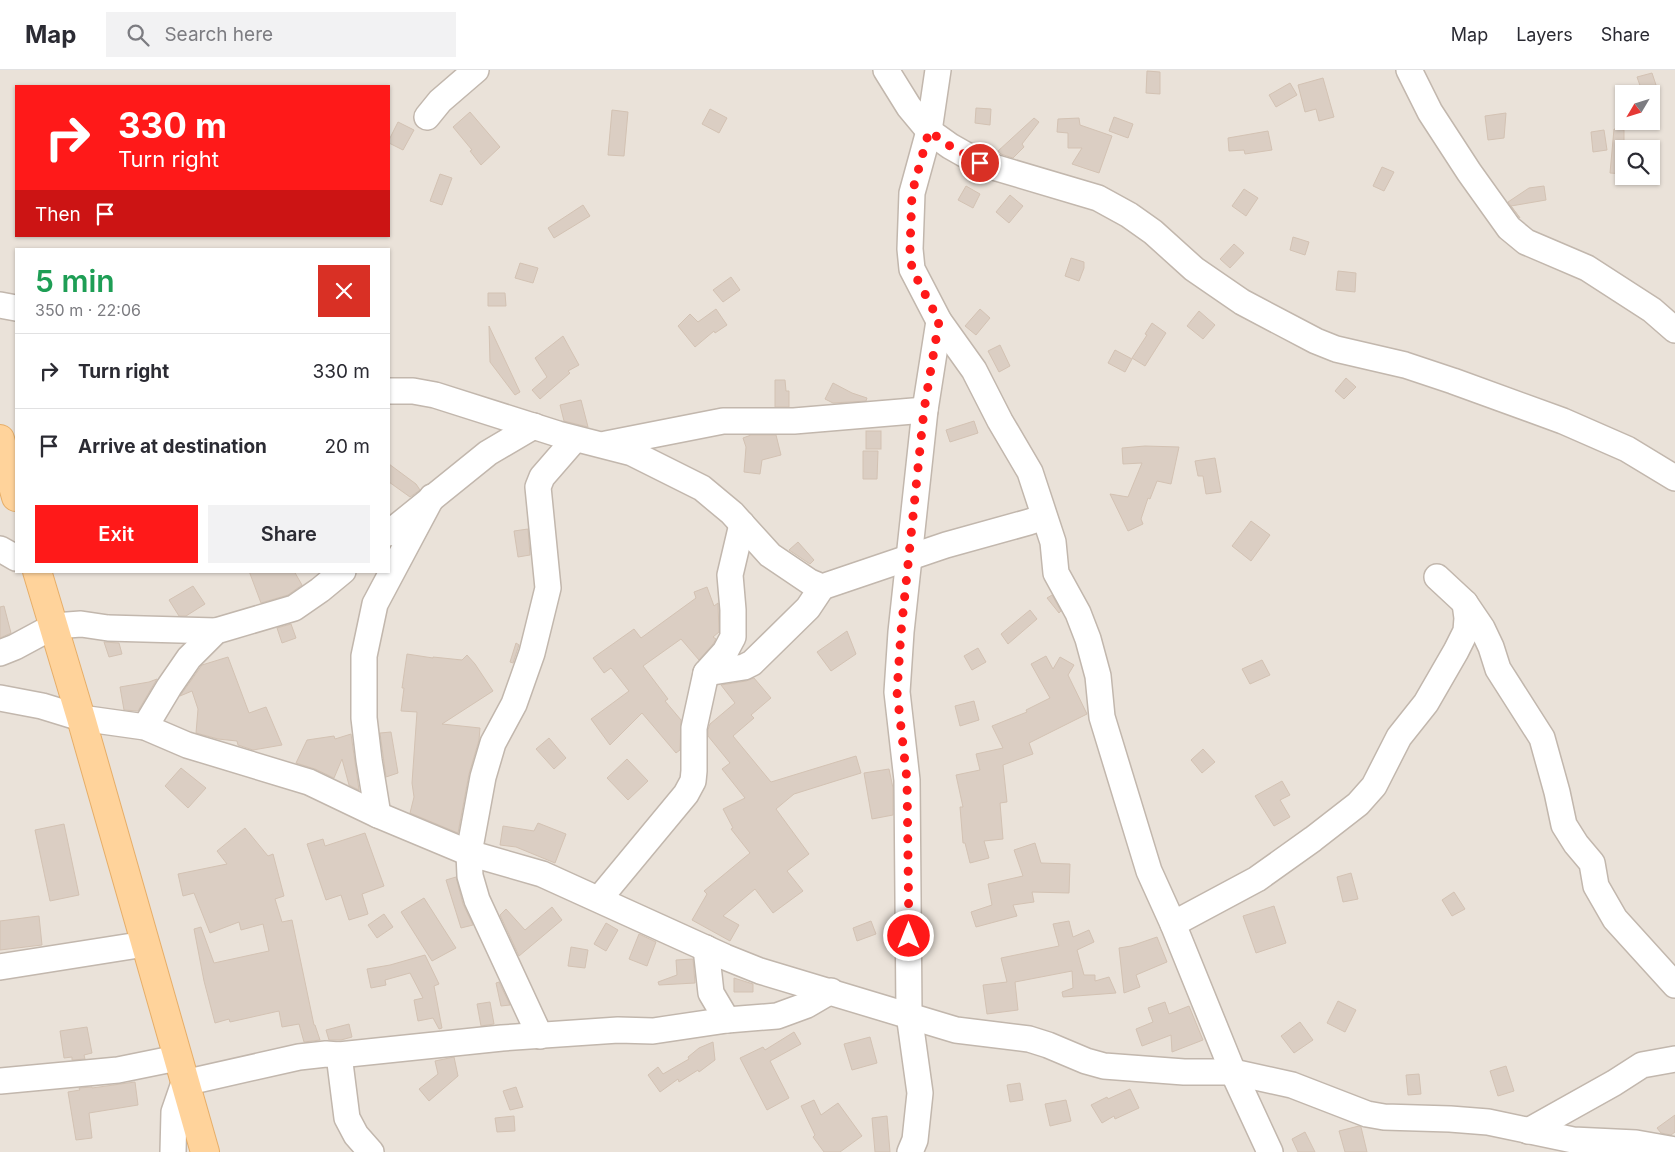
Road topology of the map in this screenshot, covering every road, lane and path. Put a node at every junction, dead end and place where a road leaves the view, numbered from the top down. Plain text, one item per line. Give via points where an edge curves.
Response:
1 (476, 70) edge
2 (886, 70) edge
3 (938, 70) edge
4 (1409, 70) edge
5 (427, 117) dead end
6 (929, 131) junction
7 (0, 305) edge
8 (15, 308) edge
9 (939, 321) junction
10 (1675, 330) edge
11 (390, 391) edge
12 (924, 410) junction
13 (534, 426) junction
14 (0, 439) edge
15 (575, 439) junction
16 (601, 445) junction
17 (1675, 478) edge
18 (15, 494) edge
19 (432, 498) junction
20 (1044, 517) junction
21 (742, 524) junction
22 (390, 532) edge
23 (0, 549) edge
24 (15, 557) edge
25 (910, 557) junction
26 (38, 573) edge
27 (341, 573) edge
28 (1437, 577) dead end
29 (822, 586) junction
30 (1465, 603) junction
31 (54, 626) junction
32 (216, 631) junction
33 (0, 653) edge
34 (706, 673) junction
35 (0, 698) edge
36 (80, 718) junction
37 (145, 727) junction
38 (378, 815) junction
39 (469, 852) junction
40 (599, 899) junction
41 (1173, 924) junction
42 (145, 944) junction
43 (706, 948) junction
44 (0, 967) edge
45 (1675, 985) edge
46 (830, 991) junction
47 (711, 993) junction
48 (909, 1014) junction
49 (727, 1020) junction
50 (696, 1025) junction
51 (540, 1036) junction
52 (339, 1055) junction
53 (1675, 1059) edge
54 (181, 1070) junction
55 (1233, 1072) junction
56 (0, 1081) edge
57 (1528, 1131) junction
58 (209, 1150) edge
59 (1675, 1150) edge
60 (173, 1152) edge
61 (371, 1152) edge
62 (910, 1152) edge
63 (1270, 1152) edge

1 - 5 street via 440,101
2 - 6 street via 909,107
3 - 6 street
4 - 10 street via 1430,112 1509,228 1526,242 1587,268 1652,310
6 - 9 street via 912,193 910,249 912,269
6 - 17 street via 980,163 1098,198 1153,232 1194,269 1242,302 1316,341 1336,349 1405,365 1563,421 1627,448
7 - 8 street
9 - 12 street
9 - 20 street via 974,370 1030,472
11 - 13 street via 435,395
12 - 16 street via 794,421 723,421
12 - 25 street
13 - 15 street
13 - 19 street via 488,453
14 - 18 main road
15 - 16 street
15 - 39 street via 542,477 538,487 548,588 532,653 514,704 493,743 483,776
16 - 21 street via 632,453 702,488
19 - 22 street
19 - 38 street via 375,604 364,656 364,718
20 - 25 street
20 - 41 street via 1053,542 1056,573 1088,639 1098,676 1102,717 1149,871
21 - 29 street via 770,555 810,582
21 - 34 street via 730,575 733,637 725,652
23 - 24 street
25 - 29 street
25 - 48 street via 897,692 907,780
26 - 31 main road
27 - 32 street via 294,608
28 - 30 street
29 - 34 street via 808,608 752,663
30 - 41 street via 1466,631 1426,703 1398,737 1374,786 1313,839 1257,879
30 - 45 street via 1482,628 1498,669 1542,738 1564,825 1592,863 1596,886 1615,919
31 - 32 street via 81,624 108,628
31 - 33 street
31 - 36 main road
32 - 37 street via 190,658
34 - 40 street via 694,728 693,781 686,794
35 - 36 street
36 - 37 street
36 - 42 main road
37 - 38 street via 187,745 309,782
38 - 39 street
39 - 40 street via 542,874
39 - 51 street via 470,876 477,900
40 - 43 street
41 - 55 street
42 - 44 street
42 - 54 main road
43 - 46 street via 760,971
43 - 47 street
46 - 48 street
46 - 49 street via 807,1005 777,1016
47 - 49 street
47 - 50 street
48 - 55 street via 956,1030 1029,1039 1104,1066
48 - 62 street via 920,1093 915,1140
49 - 50 street
50 - 51 street via 653,1031 618,1030
51 - 52 street
52 - 54 street
52 - 61 street via 347,1118
53 - 57 street via 1642,1065
54 - 56 street via 118,1070
54 - 58 main road
54 - 60 street via 174,1112
55 - 57 street via 1292,1085 1367,1114 1488,1122
55 - 63 street
57 - 59 street via 1573,1140 1636,1143

